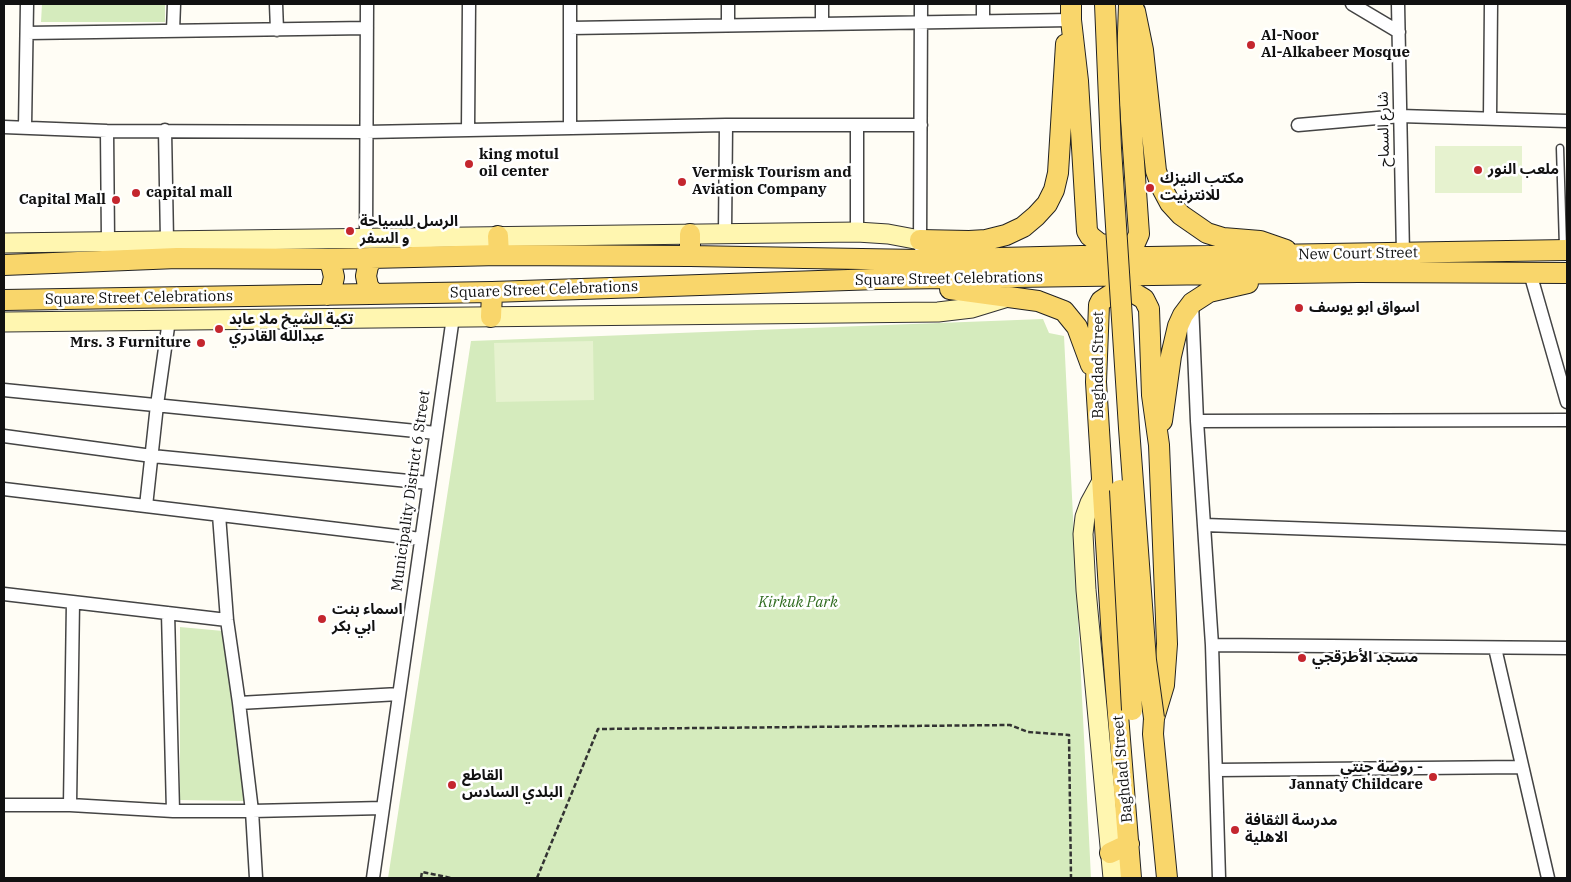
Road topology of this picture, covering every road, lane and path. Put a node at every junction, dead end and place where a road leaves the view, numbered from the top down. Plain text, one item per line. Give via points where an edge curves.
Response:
1 (27, 4) edge
2 (174, 4) edge
3 (276, 4) edge
4 (367, 4) edge
5 (469, 4) edge
6 (570, 4) edge
7 (728, 4) edge
8 (822, 4) edge
9 (921, 4) edge
10 (983, 4) edge
11 (1093, 4) edge
12 (1105, 4) edge
13 (1131, 4) edge
14 (1352, 4) edge
15 (1398, 4) edge
16 (1491, 4) edge
17 (1071, 12) edge
18 (983, 21) junction
19 (921, 22) junction
20 (822, 24) junction
21 (728, 25) junction
22 (367, 28) junction
23 (570, 28) junction
24 (276, 30) junction
25 (174, 31) junction
26 (1399, 32) junction
27 (27, 33) junction
28 (1400, 116) junction
29 (1490, 118) junction
30 (1567, 121) edge
31 (726, 125) junction
32 (857, 125) junction
33 (921, 125) junction
34 (1298, 125) dead end
35 (4, 127) edge
36 (24, 127) junction
37 (570, 127) junction
38 (468, 128) junction
39 (165, 130) junction
40 (107, 131) junction
41 (366, 132) junction
42 (1560, 148) dead end
43 (857, 232) junction
44 (724, 233) junction
45 (690, 234) junction
46 (366, 238) junction
47 (920, 240) junction
48 (108, 241) junction
49 (167, 241) junction
50 (4, 243) edge
51 (498, 246) junction
52 (1565, 250) edge
53 (1403, 254) junction
54 (690, 256) junction
55 (373, 258) junction
56 (328, 259) junction
57 (919, 260) junction
58 (1297, 264) junction
59 (4, 265) edge
60 (1151, 266) junction
61 (1530, 273) junction
62 (1567, 273) edge
63 (878, 279) junction
64 (492, 292) junction
65 (374, 294) junction
66 (328, 295) junction
67 (1009, 297) junction
68 (4, 300) edge
69 (1192, 303) junction
70 (452, 317) junction
71 (491, 317) junction
72 (169, 320) junction
73 (4, 322) edge
74 (1096, 382) junction
75 (4, 390) edge
76 (1567, 402) edge
77 (157, 405) junction
78 (1567, 420) edge
79 (1197, 421) junction
80 (436, 433) junction
81 (4, 436) edge
82 (1159, 445) junction
83 (152, 456) junction
84 (1102, 481) junction
85 (429, 483) junction
86 (4, 489) edge
87 (146, 506) junction
88 (219, 515) junction
89 (1205, 526) junction
90 (1567, 538) edge
91 (421, 539) junction
92 (4, 594) edge
93 (72, 602) junction
94 (168, 613) junction
95 (227, 620) junction
96 (1212, 645) junction
97 (1495, 648) junction
98 (1567, 648) edge
99 (399, 694) junction
100 (239, 702) junction
101 (1154, 718) junction
102 (1522, 767) junction
103 (1123, 770) junction
104 (1217, 770) junction
105 (4, 805) edge
106 (70, 806) junction
107 (383, 808) junction
108 (173, 811) junction
109 (252, 811) junction
110 (1129, 844) junction
111 (1110, 853) junction
112 (256, 878) edge
113 (373, 878) edge
114 (421, 878) edge
115 (451, 878) edge
116 (536, 878) edge
117 (1072, 878) edge
118 (1113, 878) edge
119 (1131, 878) edge
120 (1166, 878) edge
121 (1219, 878) edge
122 (1548, 878) edge

1 - 27 street
2 - 25 street
3 - 24 street
4 - 22 street
5 - 38 street
6 - 23 street
7 - 21 street
8 - 20 street
9 - 19 street
10 - 18 street
11 - 103 main road, bridge via 1132,710 1130,741
12 - 101 main road, bridge via 1129,428 1146,660
13 - 17 main road via 1126,62 1139,234 1135,243 1126,247 1100,244 1087,230
13 - 58 main road via 1143,50 1156,171 1170,202 1181,216 1207,233 1266,243
14 - 26 street
15 - 26 street, شارع السماح
16 - 29 street
17 - 18 street
17 - 47 main road via 1064,64 1058,173 1047,204 1023,227 1006,235 969,241
18 - 19 street
19 - 20 street
19 - 33 street
20 - 21 street
21 - 23 street
22 - 24 street
22 - 41 street
23 - 37 street
24 - 25 street
25 - 27 street
26 - 28 street, شارع السماح
27 - 36 street
28 - 29 street
28 - 34 street
28 - 53 street, شارع السماح
29 - 30 street
31 - 32 street
31 - 37 street
31 - 44 street
32 - 33 street
32 - 43 street
33 - 47 street
35 - 36 street
36 - 40 street
37 - 38 street
38 - 41 street
39 - 40 street
39 - 41 street
39 - 49 street
40 - 48 street
41 - 46 street
42 - 52 lane
43 - 44 main road
43 - 47 main road
44 - 45 main road
45 - 51 main road
45 - 54 main road
46 - 49 main road
46 - 51 main road
47 - 57 street
48 - 49 main road
48 - 50 main road
51 - 54 main road, Square Street Celebrations
51 - 55 main road, Square Street Celebrations
52 - 53 main road, New Court Street
53 - 58 main road, New Court Street
54 - 57 main road, Square Street Celebrations
55 - 56 main road, Square Street Celebrations
55 - 65 main road via 366,276
56 - 59 main road, Square Street Celebrations via 178,258
56 - 66 main road via 334,277
57 - 60 main road, Square Street Celebrations via 1081,256
58 - 60 main road, New Court Street
58 - 61 main road, New Court Street via 1358,272
58 - 69 main road via 1209,292
60 - 63 main road, Square Street Celebrations via 1084,277
61 - 62 main road, New Court Street
61 - 76 street
63 - 64 main road, Square Street Celebrations
63 - 67 main road
64 - 65 main road, Square Street Celebrations
64 - 71 main road
65 - 66 main road, Square Street Celebrations
66 - 68 main road, Square Street Celebrations
67 - 71 main road via 972,308 938,312
67 - 74 main road via 1046,304 1072,318
69 - 79 street
69 - 82 main road via 1183,315 1175,338
70 - 71 main road
70 - 72 main road
70 - 80 street, Municipality District 6 Street
72 - 73 main road
72 - 77 street
74 - 82 main road, Baghdad Street via 1099,305 1105,297 1139,295 1149,309 1152,395
74 - 84 main road, Baghdad Street
75 - 77 street
77 - 80 street
77 - 83 street
78 - 79 street
79 - 89 street
80 - 85 street, Municipality District 6 Street
81 - 83 street
82 - 101 main road, Baghdad Street via 1166,652 1164,685
83 - 85 street
83 - 87 street
84 - 103 main road, Baghdad Street
84 - 111 main road via 1090,503 1083,534
85 - 91 street, Municipality District 6 Street
86 - 87 street
87 - 88 street
88 - 91 street
88 - 95 street
89 - 90 street
89 - 96 street
91 - 99 street, Municipality District 6 Street
92 - 93 street
93 - 94 street
93 - 106 street
94 - 95 street
94 - 108 street
95 - 100 street
96 - 97 street
96 - 104 street
97 - 98 street
97 - 102 street
99 - 100 street
99 - 107 street, Municipality District 6 Street
100 - 109 street
101 - 120 main road, Baghdad Street
102 - 104 street
102 - 122 street
103 - 110 main road, Baghdad Street
104 - 121 street
105 - 106 street
106 - 108 street
107 - 109 street
107 - 113 street, Municipality District 6 Street
108 - 109 street
109 - 112 street
110 - 111 main road
110 - 119 main road, Baghdad Street
111 - 118 main road
114 - 115 path via 422,872
116 - 117 path via 598,730 1010,725 1028,732 1069,735

